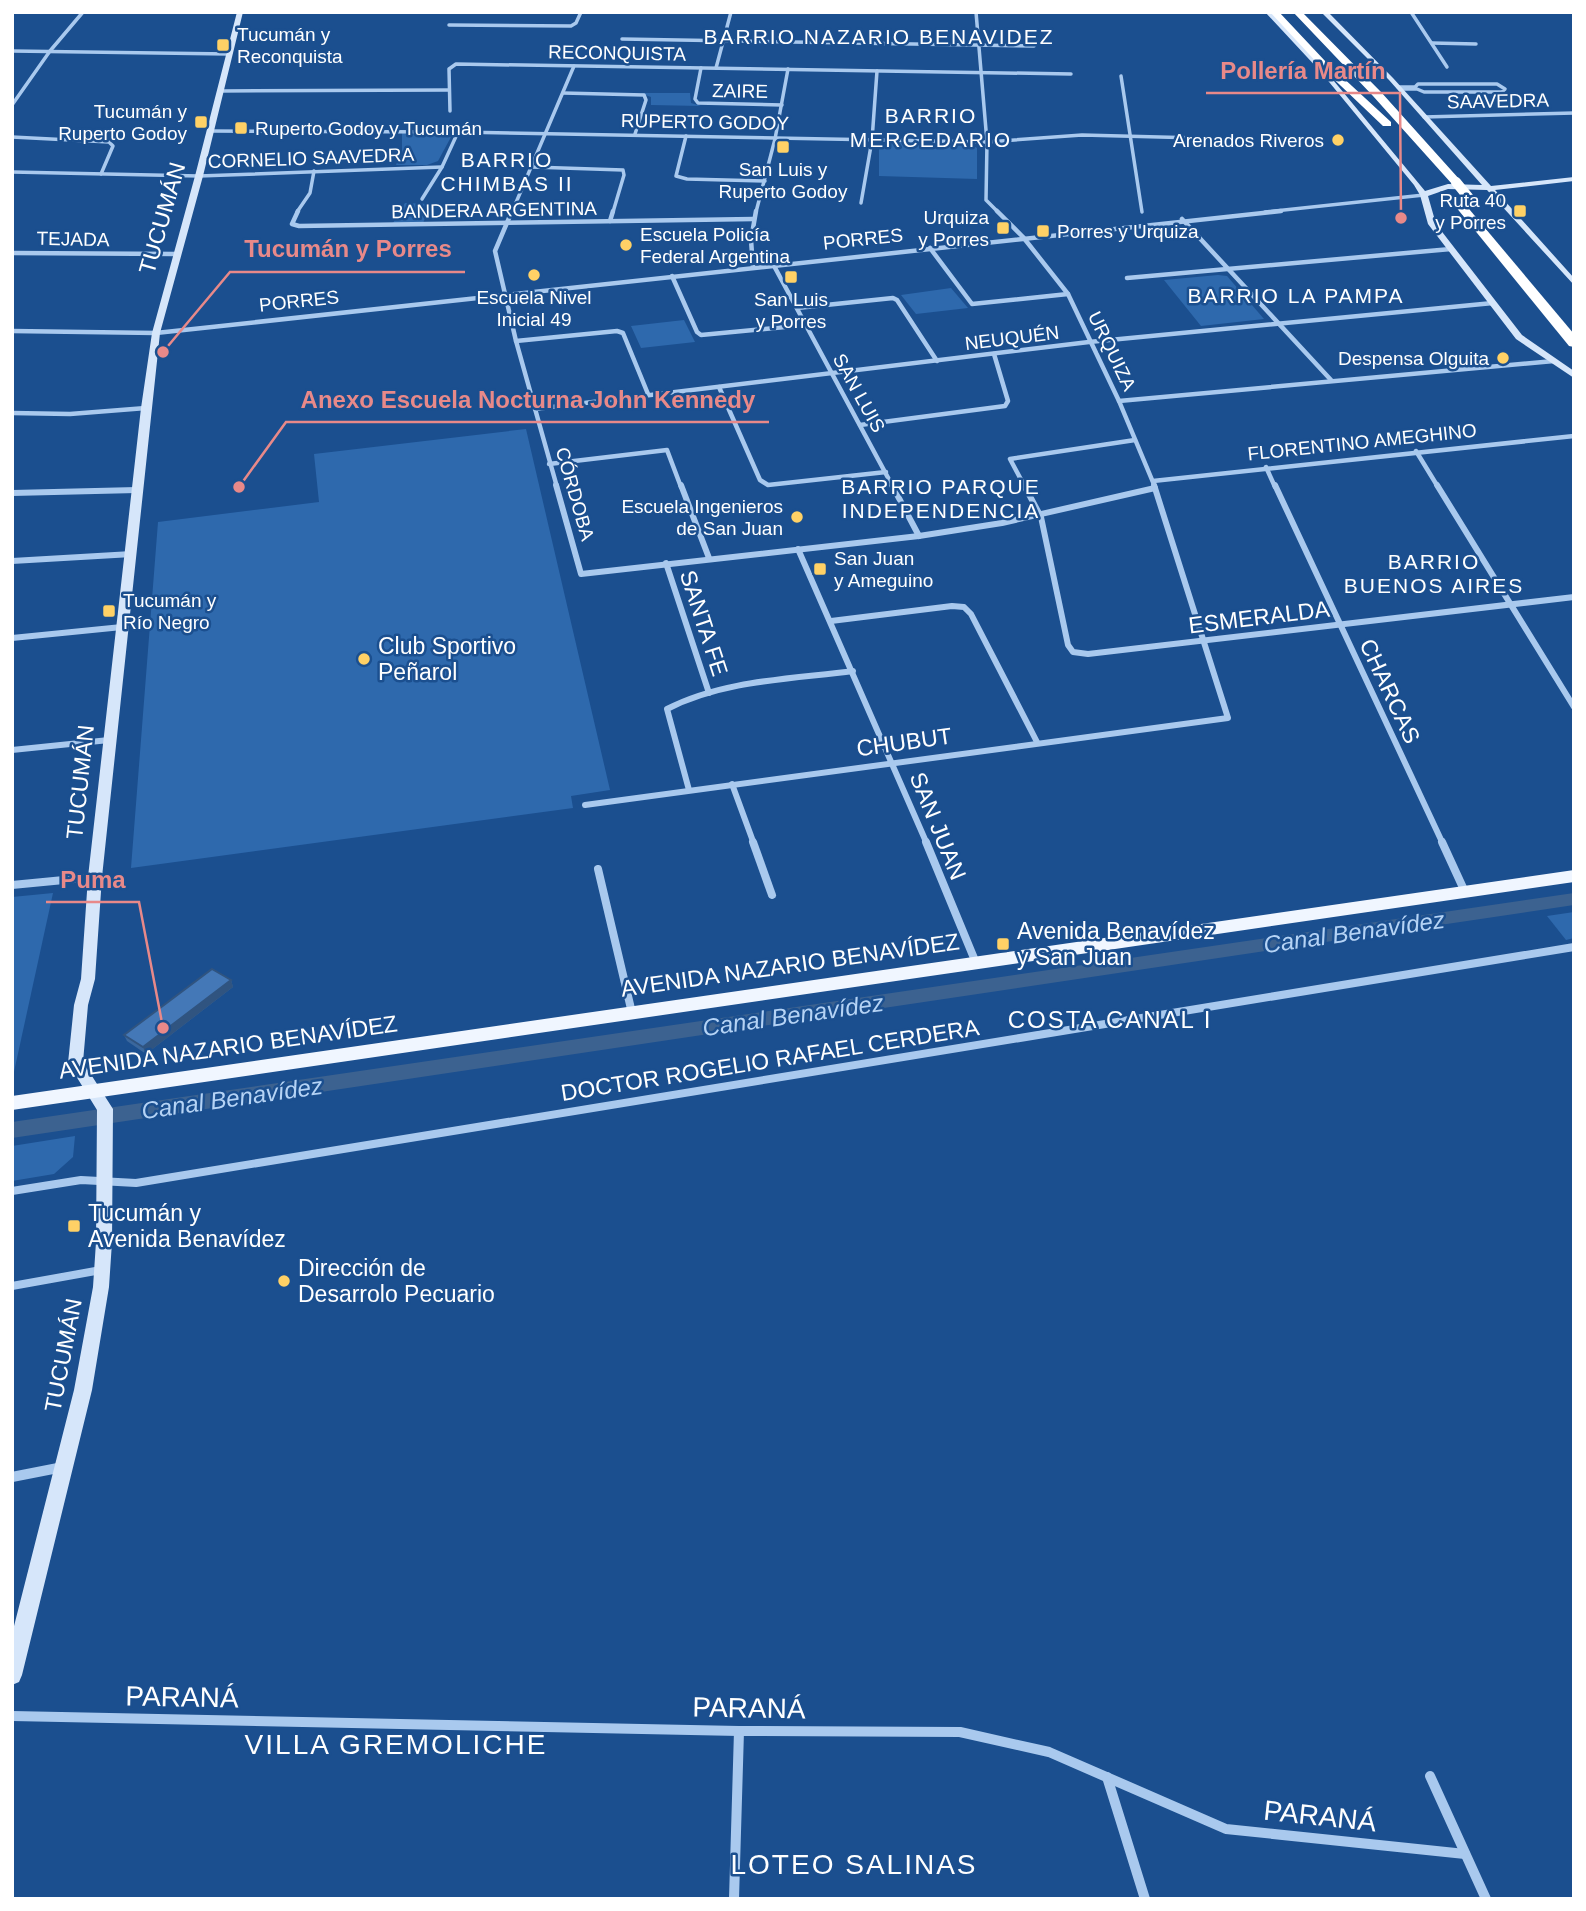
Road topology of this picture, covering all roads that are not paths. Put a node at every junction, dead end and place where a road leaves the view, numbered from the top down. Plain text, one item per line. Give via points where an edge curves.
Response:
1 (83, 12) edge
2 (240, 12) edge
3 (582, 12) edge
4 (731, 12) edge
5 (976, 12) edge
6 (1268, 12) edge
7 (1274, 12) edge
8 (1284, 12) edge
9 (1297, 12) edge
10 (1314, 12) edge
11 (1324, 12) edge
12 (1411, 12) edge
13 (449, 25) dead end
14 (622, 39) dead end
15 (724, 41) junction
16 (1432, 43) junction
17 (1476, 44) dead end
18 (978, 45) junction
19 (1034, 46) dead end
20 (12, 51) edge
21 (50, 51) junction
22 (229, 54) junction
23 (574, 66) junction
24 (1447, 66) dead end
25 (701, 68) junction
26 (716, 68) junction
27 (788, 69) junction
28 (877, 71) junction
29 (982, 72) junction
30 (1071, 74) dead end
31 (1121, 76) dead end
32 (1399, 88) junction
33 (220, 90) junction
34 (449, 90) junction
35 (563, 93) junction
36 (12, 105) edge
37 (782, 105) junction
38 (450, 111) dead end
39 (1574, 113) edge
40 (1424, 117) junction
41 (211, 131) junction
42 (458, 131) junction
43 (546, 133) junction
44 (635, 134) junction
45 (686, 135) junction
46 (1130, 136) junction
47 (1400, 136) junction
48 (12, 138) edge
49 (775, 138) junction
50 (1198, 138) dead end
51 (872, 139) junction
52 (987, 142) junction
53 (1431, 154) junction
54 (442, 167) junction
55 (532, 167) junction
56 (314, 171) junction
57 (12, 172) edge
58 (102, 174) junction
59 (199, 176) junction
60 (1574, 179) edge
61 (765, 181) junction
62 (1490, 188) junction
63 (1424, 195) junction
64 (422, 199) dead end
65 (861, 203) dead end
66 (1142, 212) dead end
67 (754, 219) junction
68 (1182, 219) junction
69 (610, 222) junction
70 (508, 224) junction
71 (1023, 237) junction
72 (930, 248) junction
73 (1451, 249) junction
74 (12, 253) edge
75 (176, 254) junction
76 (773, 264) junction
77 (752, 267) junction
78 (1228, 268) junction
79 (672, 276) junction
80 (1127, 278) dead end
81 (1574, 283) edge
82 (505, 294) junction
83 (1068, 294) junction
84 (1493, 303) junction
85 (797, 308) junction
86 (1574, 321) edge
87 (1278, 323) junction
88 (806, 325) junction
89 (12, 331) edge
90 (156, 333) junction
91 (516, 341) junction
92 (1089, 342) junction
93 (1574, 343) edge
94 (994, 354) junction
95 (1554, 360) junction
96 (937, 361) junction
97 (832, 373) junction
98 (1574, 375) edge
99 (1331, 380) junction
100 (719, 387) junction
101 (648, 394) junction
102 (1119, 401) junction
103 (146, 408) junction
104 (535, 409) junction
105 (12, 413) edge
106 (860, 425) junction
107 (1574, 436) edge
108 (1135, 440) junction
109 (1416, 451) junction
110 (549, 464) junction
111 (1266, 467) junction
112 (886, 472) junction
113 (1154, 484) junction
114 (138, 490) junction
115 (12, 494) edge
116 (1039, 514) junction
117 (919, 536) junction
118 (798, 549) junction
119 (132, 554) junction
120 (709, 558) junction
121 (12, 561) edge
122 (666, 563) junction
123 (582, 573) joint
124 (1574, 597) edge
125 (1509, 605) junction
126 (831, 621) junction
127 (1339, 625) junction
128 (122, 627) junction
129 (12, 638) edge
130 (1204, 641) junction
131 (853, 671) junction
132 (709, 693) junction
133 (1574, 707) edge
134 (1228, 718) joint
135 (109, 740) junction
136 (1037, 742) junction
137 (12, 750) edge
138 (892, 762) junction
139 (732, 784) junction
140 (689, 790) junction
141 (585, 805) dead end
142 (598, 869) dead end
143 (1574, 876) edge
144 (95, 877) junction
145 (12, 885) edge
146 (1465, 891) junction
147 (772, 895) dead end
148 (1574, 947) edge
149 (976, 963) junction
150 (632, 1013) junction
151 (94, 1091) junction
152 (12, 1103) edge
153 (104, 1181) junction
154 (12, 1192) edge
155 (102, 1270) junction
156 (12, 1286) edge
157 (64, 1466) junction
158 (12, 1477) edge
159 (12, 1675) edge
160 (12, 1716) edge
161 (739, 1731) junction
162 (1430, 1776) dead end
163 (1107, 1777) junction
164 (1465, 1854) junction
165 (734, 1899) edge
166 (1145, 1899) edge
167 (1486, 1899) edge

1 - 21 street
2 - 22 street, TUCUMÁN
3 - 13 street via 572,26
4 - 15 street
5 - 18 street, URQUIZA
6 - 63 street via 1364,119
7 - 47 highway
8 - 47 highway
9 - 53 highway
10 - 53 highway via 1386,89
11 - 32 street
12 - 16 street
14 - 15 street
15 - 18 street
15 - 26 street
16 - 17 street
16 - 24 street
18 - 19 street
18 - 29 street, URQUIZA
20 - 21 street
21 - 22 street
21 - 36 street
22 - 33 street, TUCUMÁN
23 - 25 street, RECONQUISTA
23 - 34 street, RECONQUISTA via 456,64 450,66
23 - 35 street, CÓRDOBA
25 - 26 street, RECONQUISTA
25 - 37 street, ZAIRE via 698,103
26 - 27 street, RECONQUISTA
27 - 28 street, RECONQUISTA
27 - 37 street
28 - 29 street, RECONQUISTA
28 - 51 street
29 - 30 street, RECONQUISTA
29 - 52 street, URQUIZA
31 - 46 street
32 - 32 street via 1424,92 1505,89 1497,85 1418,84
32 - 40 street
33 - 34 street
33 - 41 street, TUCUMÁN
34 - 38 street
35 - 43 street, CÓRDOBA
35 - 44 street via 644,95
37 - 49 street
39 - 40 street, SAAVEDRA
40 - 62 street
41 - 42 street, RUPERTO GODOY
41 - 59 street, TUCUMÁN
42 - 43 street, RUPERTO GODOY
42 - 54 street
43 - 44 street, RUPERTO GODOY
43 - 55 street, CÓRDOBA
44 - 45 street, RUPERTO GODOY
45 - 49 street, RUPERTO GODOY
45 - 61 street via 676,176
46 - 50 street, RUPERTO GODOY
46 - 52 street, RUPERTO GODOY
46 - 66 street
47 - 93 highway
48 - 58 street via 109,142 113,146
49 - 51 street, RUPERTO GODOY
49 - 61 street
51 - 52 street, RUPERTO GODOY
51 - 65 street
52 - 71 street, URQUIZA via 986,200
53 - 86 highway, bridge
54 - 56 street, CORNELIO SAAVEDRA
54 - 64 street
55 - 69 street via 623,170
55 - 70 street, CÓRDOBA
56 - 59 street, CORNELIO SAAVEDRA
56 - 70 street, BANDERA ARGENTINA via 310,193 292,224
57 - 58 street, CORNELIO SAAVEDRA
58 - 59 street, CORNELIO SAAVEDRA
59 - 75 street, TUCUMÁN
60 - 62 street, PORRES
61 - 67 street
62 - 63 street, PORRES
62 - 81 street
63 - 68 street, PORRES
63 - 73 street via 1430,221
67 - 69 street, BANDERA ARGENTINA
67 - 77 street
68 - 71 street, PORRES
68 - 78 street
69 - 70 street, BANDERA ARGENTINA
70 - 82 street, CÓRDOBA via 495,251
71 - 72 street, PORRES
71 - 83 street, URQUIZA
72 - 76 street, PORRES
72 - 83 street via 972,304
73 - 78 street
73 - 84 street
74 - 75 street, TEJADA
75 - 90 street, TUCUMÁN
76 - 77 street, PORRES
76 - 85 street, SAN LUIS
77 - 79 street, PORRES
78 - 80 street
78 - 87 street
79 - 82 street, PORRES
79 - 88 street via 701,335
82 - 90 street, PORRES
82 - 91 street, CÓRDOBA
83 - 92 street, URQUIZA
84 - 87 street, NEUQUÉN
84 - 95 street via 1524,342
85 - 88 street, SAN LUIS
85 - 96 street via 893,298
87 - 92 street, NEUQUÉN
87 - 99 street
88 - 97 street, SAN LUIS
89 - 90 street, PORRES
90 - 103 street, TUCUMÁN
91 - 101 street via 623,333
91 - 104 street, CÓRDOBA
92 - 94 street, NEUQUÉN
92 - 102 street, URQUIZA
94 - 96 street, NEUQUÉN
94 - 106 street via 1009,401 1005,406
95 - 98 street
95 - 99 street
96 - 97 street, NEUQUÉN
97 - 100 street, NEUQUÉN
97 - 106 street, SAN LUIS
99 - 102 street
100 - 101 street, NEUQUÉN
100 - 112 street via 760,480 768,485
101 - 104 street, NEUQUÉN
102 - 108 street, URQUIZA
103 - 105 street
103 - 114 street, TUCUMÁN
104 - 110 street, CÓRDOBA
106 - 112 street, SAN LUIS
107 - 109 street, FLORENTINO AMEGHINO
108 - 113 street, URQUIZA
108 - 116 street via 1010,459
109 - 111 street, FLORENTINO AMEGHINO
109 - 125 street
110 - 120 street, SANTA FE via 667,450
110 - 123 street, CÓRDOBA
111 - 113 street, FLORENTINO AMEGHINO
111 - 127 street, CHARCAS
112 - 117 street, SAN LUIS
113 - 116 street, FLORENTINO AMEGHINO
113 - 130 street, URQUIZA
114 - 115 street
114 - 119 street, TUCUMÁN
116 - 117 street, FLORENTINO AMEGHINO
116 - 130 street, ESMERALDA via 1073,652
117 - 118 street, FLORENTINO AMEGHINO
118 - 120 street, FLORENTINO AMEGHINO
118 - 126 street, SAN JUAN
119 - 121 street
119 - 128 street, TUCUMÁN
120 - 122 street, FLORENTINO AMEGHINO
122 - 123 street, FLORENTINO AMEGHINO
122 - 132 street, SANTA FE
124 - 125 street, ESMERALDA
125 - 127 street, ESMERALDA
125 - 133 street
126 - 131 street, SAN JUAN
126 - 136 street via 964,607
127 - 130 street, ESMERALDA
127 - 146 street, CHARCAS
128 - 129 street
128 - 135 street, TUCUMÁN
130 - 134 street, URQUIZA
131 - 132 street
131 - 138 street, SAN JUAN
132 - 140 street via 680,700 667,709
134 - 136 street, CHUBUT
135 - 137 street
135 - 144 street, TUCUMÁN
136 - 138 street, CHUBUT
138 - 139 street, CHUBUT
138 - 149 street, SAN JUAN
139 - 140 street, CHUBUT
139 - 147 street
140 - 141 street, CHUBUT
142 - 150 street
143 - 146 main road, AVENIDA NAZARIO BENAVÍDEZ
144 - 145 street
144 - 151 street, TUCUMÁN via 88,979 75,1063
146 - 149 main road, AVENIDA NAZARIO BENAVÍDEZ
148 - 153 street, DOCTOR ROGELIO RAFAEL CERDERA via 136,1183
149 - 150 main road, AVENIDA NAZARIO BENAVÍDEZ
150 - 151 main road, AVENIDA NAZARIO BENAVÍDEZ
151 - 152 main road, AVENIDA NAZARIO BENAVÍDEZ
151 - 153 street, TUCUMÁN via 105,1117
153 - 154 street, DOCTOR ROGELIO RAFAEL CERDERA via 81,1180
153 - 155 street, TUCUMÁN
155 - 156 street
155 - 157 street, TUCUMÁN via 88,1365
157 - 158 street
157 - 159 street, TUCUMÁN
160 - 161 street, PARANÁ
161 - 163 street, PARANÁ via 960,1732 1049,1752
161 - 165 street
162 - 164 street
163 - 164 street, PARANÁ via 1226,1829
163 - 166 street
164 - 167 street

